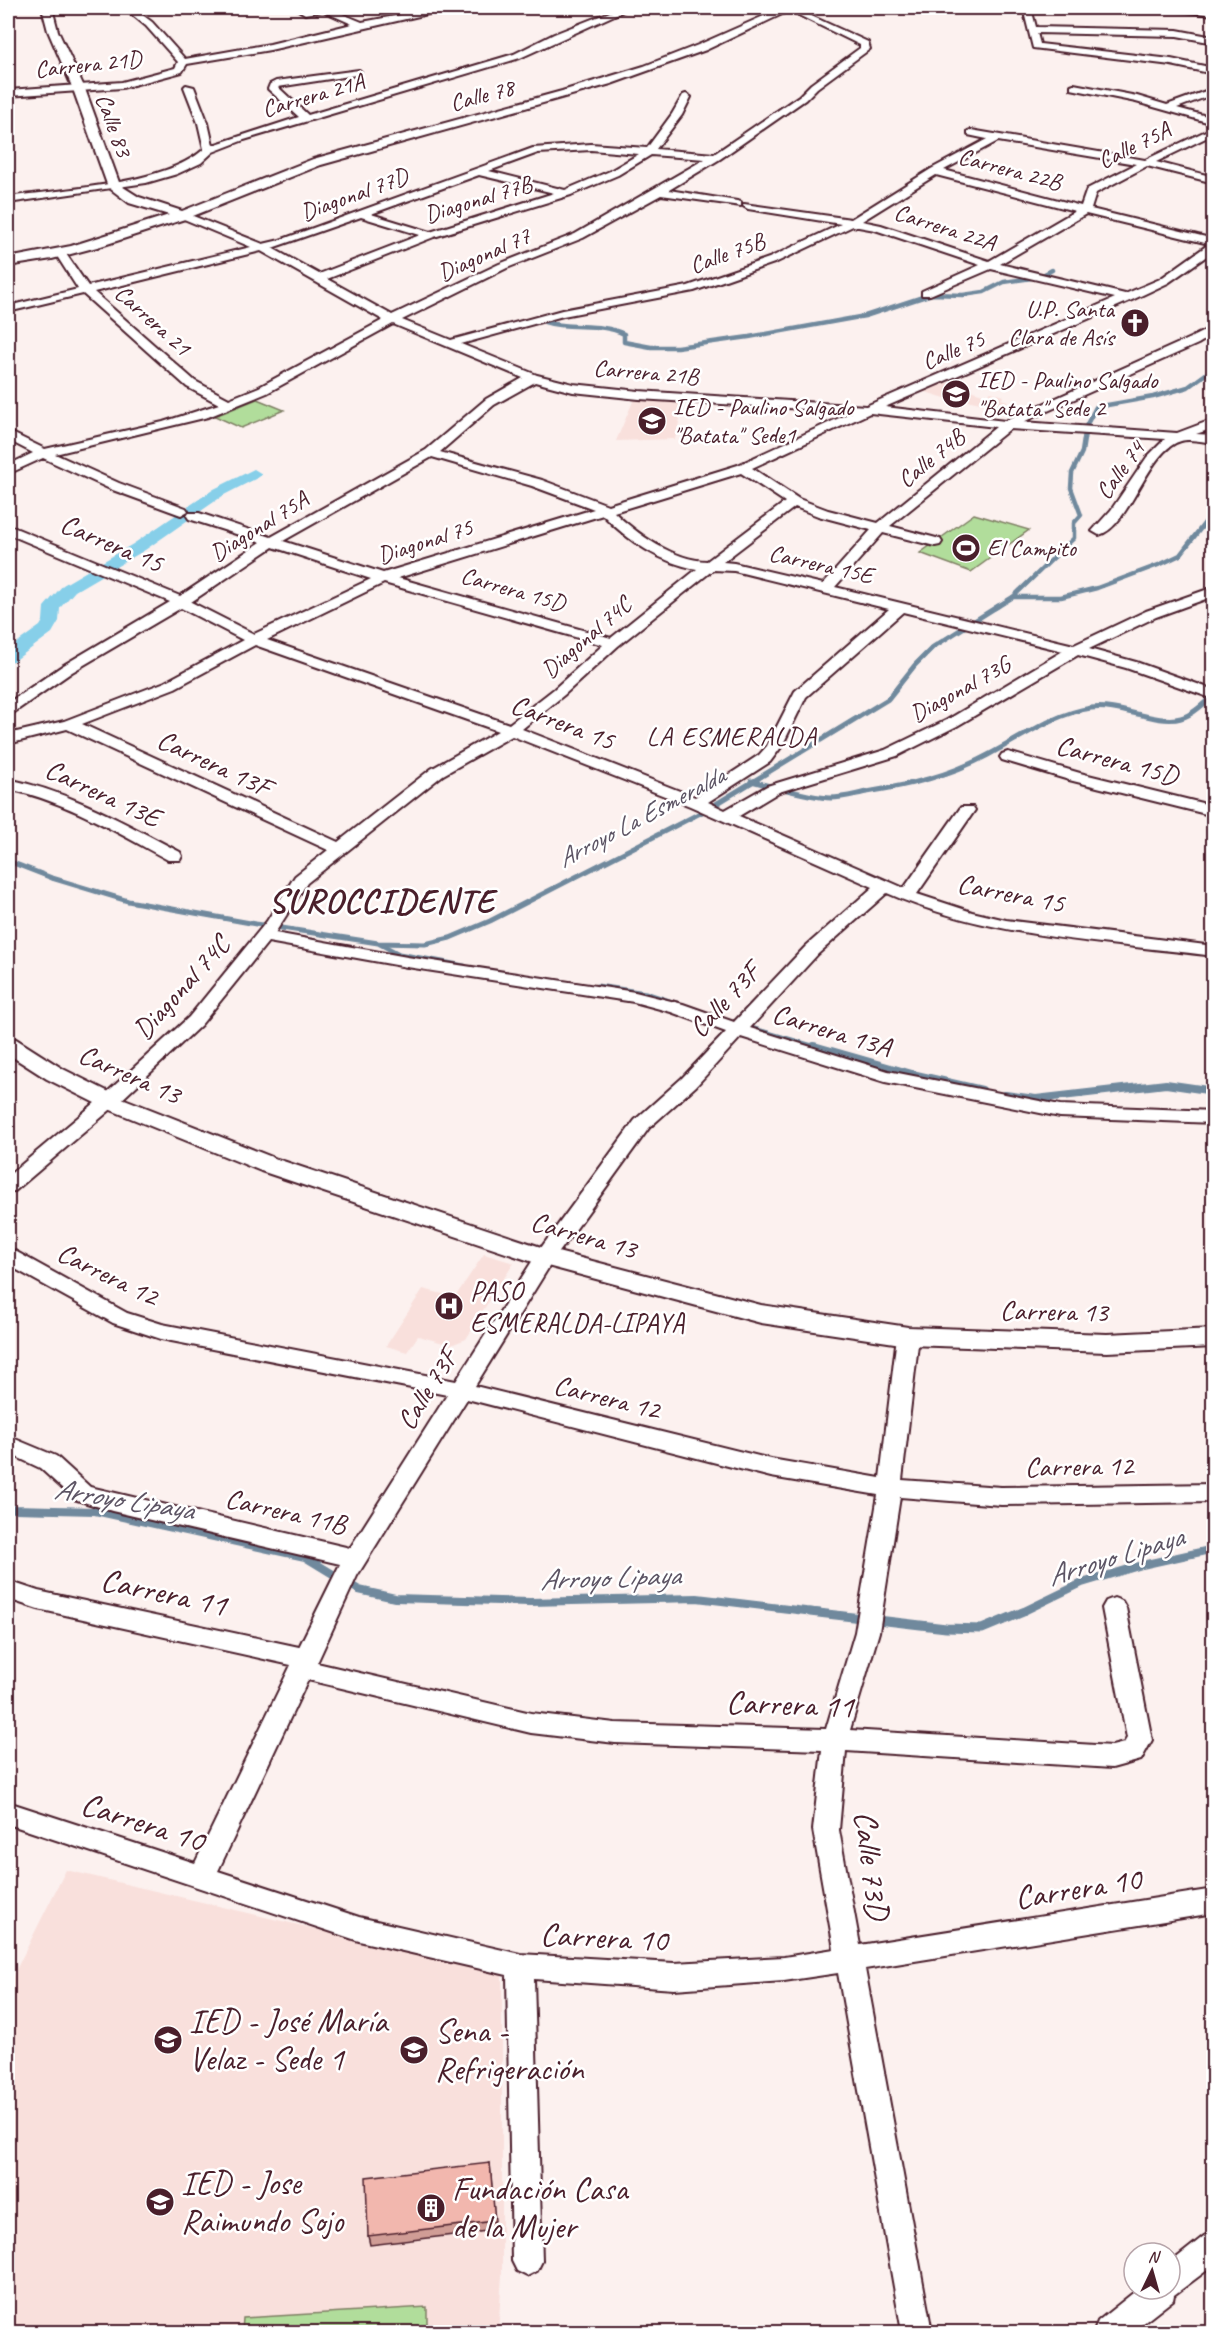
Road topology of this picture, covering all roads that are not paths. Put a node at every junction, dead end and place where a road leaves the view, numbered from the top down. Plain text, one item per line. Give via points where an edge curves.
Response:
1 (47, 8) edge
2 (128, 8) edge
3 (299, 8) edge
4 (322, 8) edge
5 (450, 8) edge
6 (626, 8) edge
7 (789, 8) edge
8 (1027, 8) edge
9 (1214, 12) edge
10 (1175, 18) edge
11 (361, 25) junction
12 (1034, 30) junction
13 (1214, 40) edge
14 (183, 62) junction
15 (1214, 71) edge
16 (356, 72) dead end
17 (189, 87) dead end
18 (1074, 87) dead end
19 (79, 89) junction
20 (1214, 91) edge
21 (8, 93) edge
22 (686, 97) dead end
23 (1170, 107) junction
24 (306, 118) junction
25 (1214, 121) edge
26 (212, 127) junction
27 (1214, 130) edge
28 (971, 133) dead end
29 (240, 138) junction
30 (995, 138) junction
31 (208, 150) junction
32 (649, 152) junction
33 (716, 157) junction
34 (1146, 163) junction
35 (477, 171) junction
36 (935, 171) junction
37 (1214, 180) edge
38 (114, 187) junction
39 (659, 192) junction
40 (567, 193) junction
41 (8, 200) edge
42 (1085, 210) junction
43 (361, 214) junction
44 (183, 215) junction
45 (854, 222) junction
46 (430, 235) junction
47 (1214, 244) edge
48 (264, 248) junction
49 (60, 253) junction
50 (8, 262) edge
51 (990, 265) junction
52 (317, 279) junction
53 (85, 290) junction
54 (926, 293) dead end
55 (1128, 298) junction
56 (8, 309) edge
57 (392, 320) junction
58 (1214, 329) edge
59 (449, 344) junction
60 (532, 378) junction
61 (229, 404) junction
62 (867, 410) junction
63 (1214, 423) edge
64 (1007, 425) junction
65 (8, 435) edge
66 (1179, 438) junction
67 (1214, 439) edge
68 (43, 453) junction
69 (431, 453) junction
70 (743, 468) junction
71 (8, 470) edge
72 (794, 502) junction
73 (603, 508) junction
74 (880, 528) junction
75 (8, 529) edge
76 (1099, 531) dead end
77 (271, 542) junction
78 (935, 542) dead end
79 (710, 566) junction
80 (382, 578) junction
81 (827, 588) junction
82 (1214, 591) edge
83 (181, 602) junction
84 (900, 607) junction
85 (254, 640) junction
86 (613, 643) junction
87 (1076, 650) junction
88 (1208, 693) edge
89 (8, 710) edge
90 (69, 724) junction
91 (511, 730) junction
92 (8, 739) edge
93 (1008, 757) dead end
94 (8, 784) edge
95 (698, 804) junction
96 (968, 810) dead end
97 (1214, 811) edge
98 (724, 816) junction
99 (339, 849) junction
100 (174, 856) dead end
101 (885, 886) junction
102 (907, 896) junction
103 (267, 930) junction
104 (1214, 951) edge
105 (743, 1024) junction
106 (8, 1044) edge
107 (109, 1101) junction
108 (1214, 1117) edge
109 (8, 1186) edge
110 (8, 1256) edge
111 (545, 1257) junction
112 (908, 1336) junction
113 (1214, 1338) edge
114 (461, 1390) junction
115 (8, 1444) edge
116 (890, 1488) junction
117 (1214, 1493) edge
118 (347, 1573) junction
119 (8, 1590) edge
120 (1114, 1608) dead end
121 (305, 1664) junction
122 (835, 1740) junction
123 (8, 1814) edge
124 (202, 1877) junction
125 (1214, 1901) edge
126 (851, 1959) junction
127 (520, 1966) junction
128 (1214, 2246) edge
129 (527, 2261) dead end
130 (1182, 2272) edge
131 (1147, 2301) edge
132 (917, 2332) edge
133 (1109, 2332) edge

1 - 19 street, Calle 83
2 - 14 street via 149,24
3 - 4 street
4 - 11 street
5 - 11 street, Carrera 21D
6 - 24 street, Carrera 21A via 517,56
7 - 33 street, Diagonal 77 via 866,44 865,49
7 - 44 street, Calle 78 via 712,44 645,69 318,162
8 - 12 street
9 - 10 street
10 - 12 street
10 - 13 street
11 - 14 street, Carrera 21D via 270,47
12 - 15 street via 1036,46
14 - 19 street, Carrera 21D via 179,70 149,79
16 - 24 street via 273,86
17 - 26 street
18 - 23 street
19 - 21 street, Carrera 21D
19 - 38 street, Calle 83
20 - 23 street
22 - 32 street
23 - 25 street
24 - 29 street, Carrera 21A
26 - 29 street
26 - 31 street
27 - 34 street, Calle 75A
28 - 30 street
29 - 31 street, Carrera 21A
30 - 34 street
30 - 36 street, Calle 75B
31 - 38 street, Carrera 21A via 197,161 173,172
32 - 33 street, Diagonal 77D
32 - 35 street, Diagonal 77D via 563,147 537,150
32 - 40 street, Diagonal 77B via 614,173
33 - 39 street, Diagonal 77
34 - 37 street
34 - 42 street, Calle 75A via 1091,191
35 - 40 street
35 - 43 street, Diagonal 77D
36 - 42 street, Carrera 22B
36 - 45 street, Calle 75B
38 - 41 street, Carrera 21A
38 - 44 street, Calle 83 via 134,200
39 - 45 street, Carrera 22A
39 - 57 street, Diagonal 77 via 579,236 503,266
40 - 46 street, Diagonal 77B
42 - 47 street, Carrera 22B
42 - 51 street, Calle 75A
43 - 46 street
43 - 48 street, Diagonal 77D
44 - 48 street, Carrera 21B
44 - 49 street
45 - 51 street, Carrera 22A
45 - 59 street, Calle 75B via 773,260 690,289 562,313
46 - 52 street, Diagonal 77B
47 - 55 street, Calle 75 via 1164,281
48 - 52 street, Carrera 21B
48 - 53 street, Diagonal 77D
49 - 50 street
49 - 53 street, Carrera 21
51 - 54 street, Calle 75A
51 - 55 street, Carrera 22A
52 - 57 street, Carrera 21B
53 - 56 street, Diagonal 77D
53 - 61 street, Carrera 21 via 191,384
55 - 62 street, Calle 75
57 - 59 street, Carrera 21B
57 - 61 street, Diagonal 77 via 263,390
58 - 64 street, Calle 74B
59 - 60 street, Carrera 21B
60 - 62 street, Carrera 21B via 573,388 639,395
60 - 69 street, Diagonal 75A via 490,402
61 - 68 street, Diagonal 77 via 166,425
62 - 64 street, Carrera 21B
62 - 70 street, Diagonal 75
63 - 66 street, Calle 74
64 - 66 street, Carrera 21B
64 - 74 street, Calle 74B
65 - 68 street, Carrera 15D
66 - 67 street, Carrera 21B
66 - 76 street, Calle 74 via 1161,450 1112,520
68 - 71 street, Diagonal 77
68 - 77 street, Carrera 15D via 142,498
69 - 73 street, Carrera 15E via 537,483
69 - 77 street, Diagonal 75A
70 - 72 street
70 - 73 street, Diagonal 75
72 - 74 street
72 - 79 street, Diagonal 74C
73 - 79 street, Carrera 15E via 622,528 648,546 695,565
73 - 80 street, Diagonal 75
74 - 78 street
74 - 81 street, Calle 74B
75 - 83 street, Carrera 15
77 - 80 street, Carrera 15D
77 - 83 street, Diagonal 75A
79 - 81 street, Carrera 15E via 724,565
79 - 86 street, Diagonal 74C
80 - 85 street, Diagonal 75
80 - 86 street, Carrera 15D
81 - 84 street, Carrera 15E
82 - 87 street, Diagonal 73G via 1151,614
83 - 85 street, Carrera 15
83 - 89 street, Diagonal 75A via 67,669
84 - 87 street, Carrera 15E
84 - 95 street via 800,694 768,756
85 - 90 street, Diagonal 75 via 170,685
85 - 91 street, Carrera 15
86 - 91 street, Diagonal 74C
87 - 88 street, Carrera 15E
87 - 98 street, Diagonal 73G via 952,723 891,753 778,788
90 - 92 street, Diagonal 75
90 - 99 street, Carrera 13F
91 - 95 street, Carrera 15
91 - 99 street, Diagonal 74C via 437,772
93 - 97 street, Carrera 15D
94 - 100 street, Carrera 13E via 43,793
95 - 98 street, Carrera 15
96 - 102 street
98 - 101 street, Carrera 15
99 - 103 street, Diagonal 74C via 302,880
101 - 102 street, Carrera 15
101 - 105 street, Calle 73F via 812,950
102 - 104 street, Carrera 15 via 1006,925
103 - 105 street, Carrera 13A via 635,997
103 - 107 street, Diagonal 74C via 195,1021
105 - 108 street, Carrera 13A via 885,1076 1060,1111
105 - 111 street, Calle 73F via 689,1082 642,1124
106 - 107 street, Carrera 13 via 55,1074
107 - 109 street, Diagonal 74C
107 - 111 street, Carrera 13 via 269,1165
110 - 114 street, Carrera 12 via 120,1318 161,1331
111 - 112 street, Carrera 13 via 761,1314
111 - 114 street, Calle 73F
112 - 113 street, Carrera 13 via 1107,1343
112 - 116 street, Calle 73D
114 - 116 street, Carrera 12 via 771,1468
114 - 118 street, Calle 73F
115 - 118 street, Carrera 11B via 48,1462 82,1492
116 - 117 street, Carrera 12 via 1001,1496
116 - 122 street, Calle 73D via 868,1621
118 - 121 street, Calle 73F
119 - 121 street, Carrera 11
120 - 122 street, Carrera 11 via 1140,1740 1132,1752 1112,1757
121 - 122 street, Carrera 11 via 531,1723 615,1732
121 - 124 street, Calle 73F
122 - 126 street, Calle 73D via 826,1830
123 - 124 street, Carrera 10
124 - 127 street, Carrera 10 via 359,1929
125 - 126 street, Carrera 10
126 - 127 street, Carrera 10 via 784,1969 674,1976
126 - 132 street, Calle 73D
127 - 129 street
128 - 130 street
131 - 133 street

